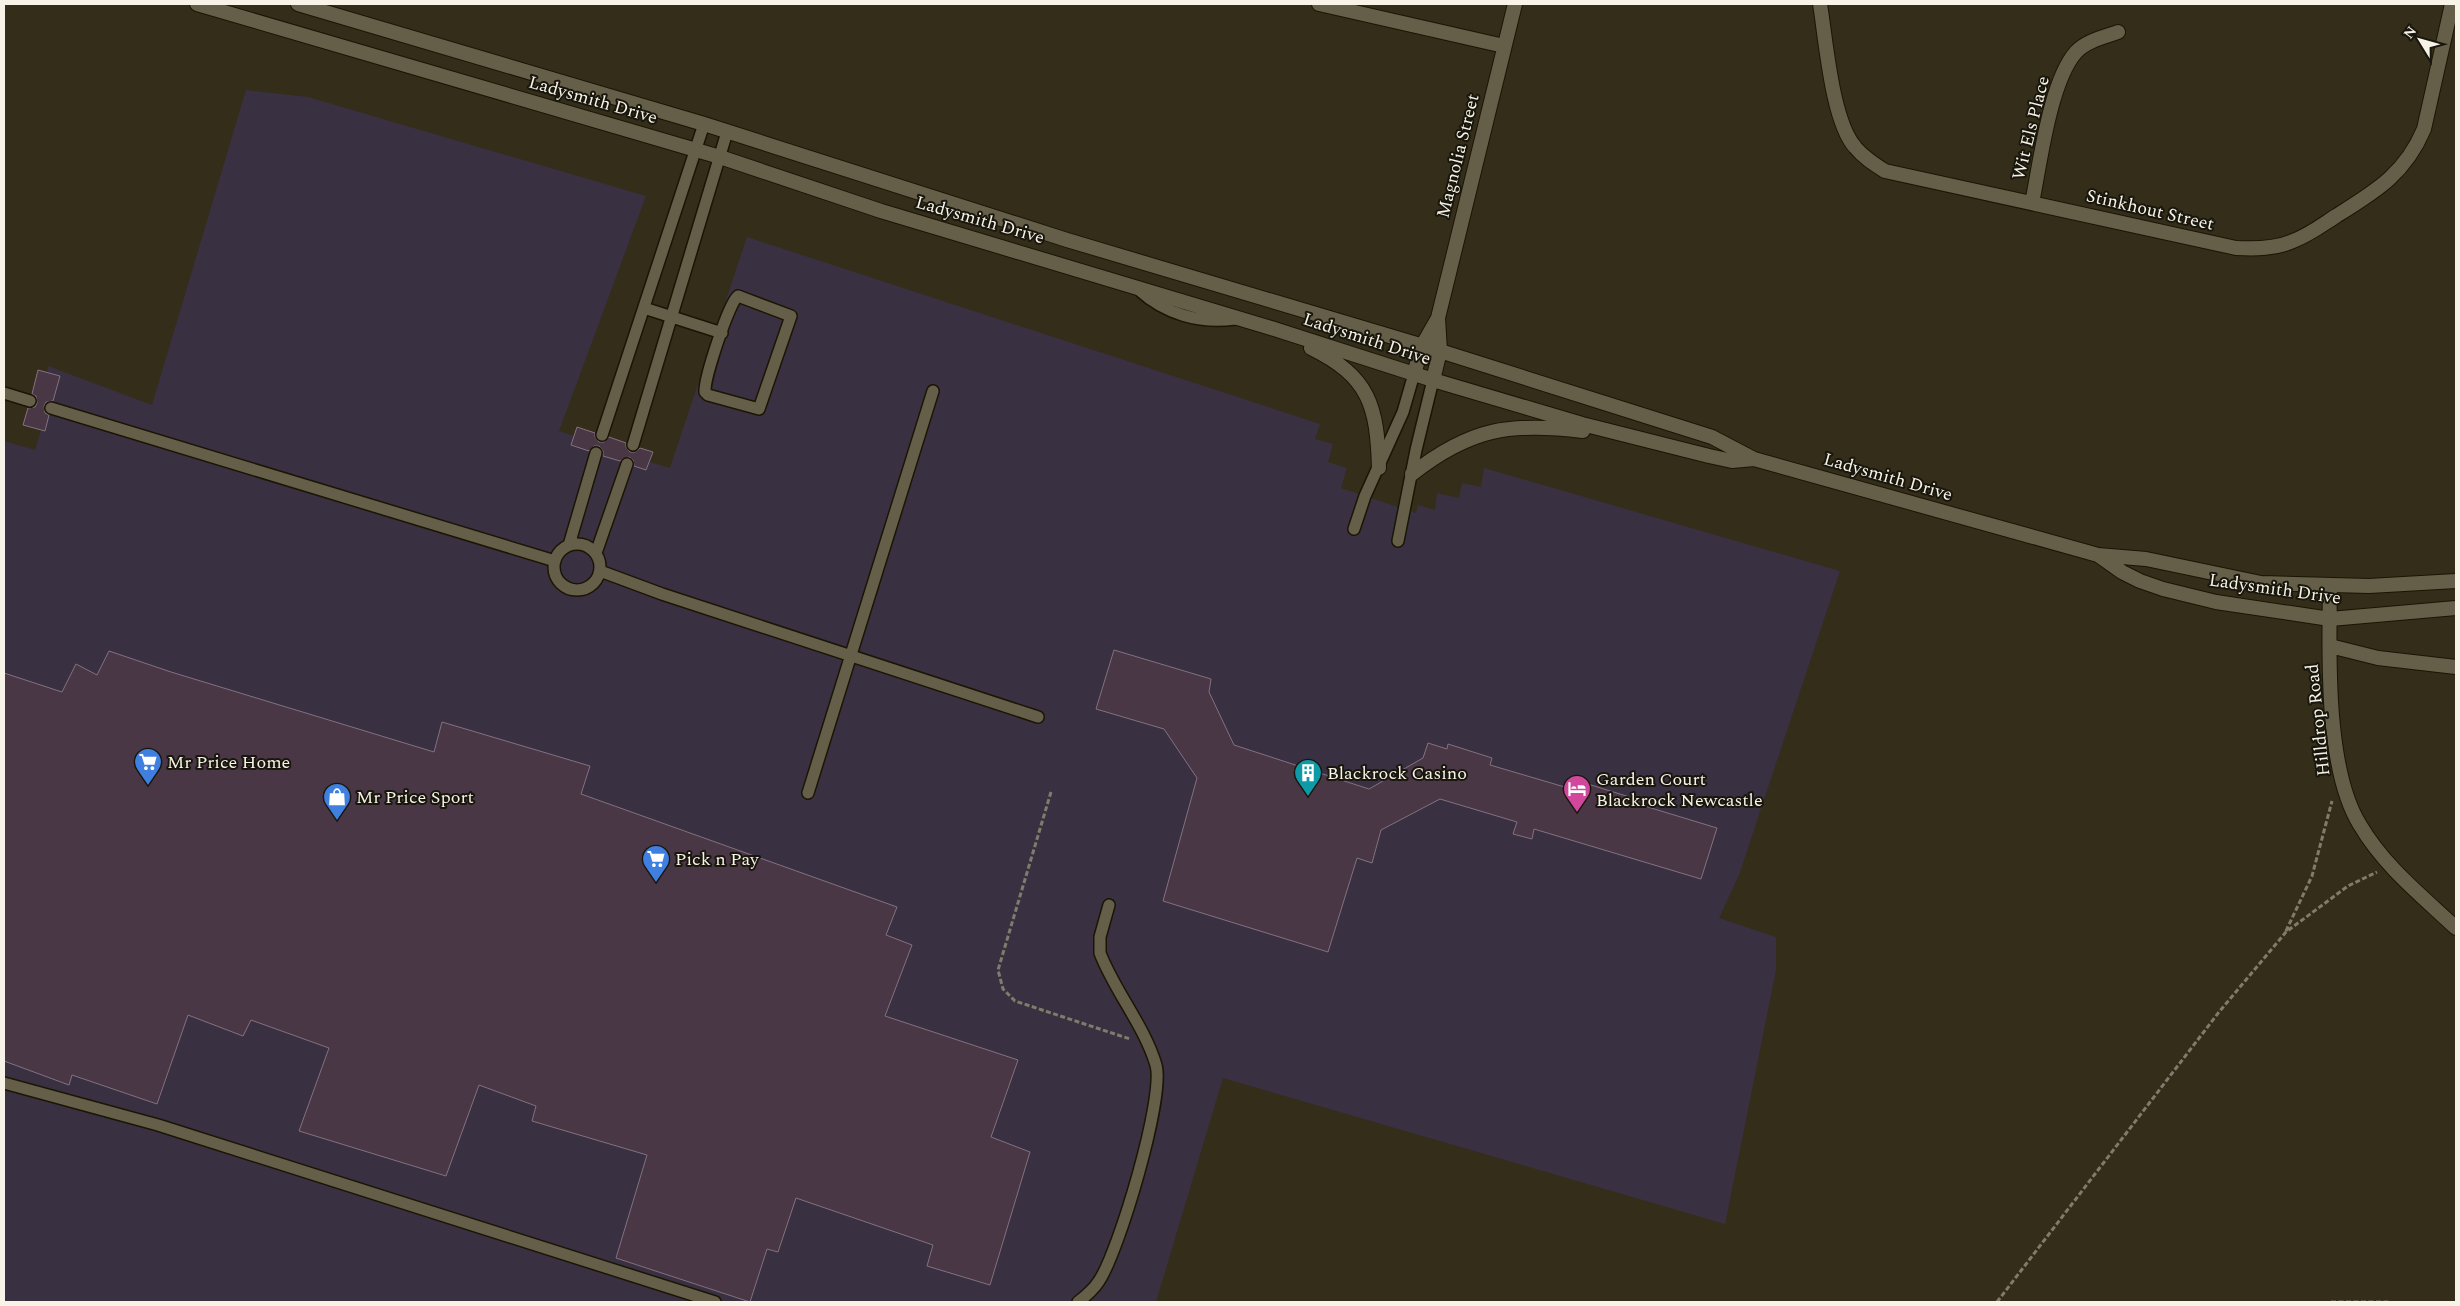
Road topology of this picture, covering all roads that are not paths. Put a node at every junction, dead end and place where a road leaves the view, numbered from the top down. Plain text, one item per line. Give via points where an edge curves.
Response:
1 (197, 4) edge
2 (298, 4) edge
3 (1319, 4) edge
4 (1515, 4) edge
5 (1820, 4) edge
6 (2452, 4) edge
7 (2118, 32) dead end
8 (1504, 46) junction
9 (704, 124) junction
10 (727, 132) junction
11 (696, 150) junction
12 (720, 157) junction
13 (2032, 203) junction
14 (644, 308) junction
15 (672, 317) junction
16 (1438, 318) junction
17 (1271, 328) junction
18 (722, 333) junction
19 (1422, 346) junction
20 (1440, 351) junction
21 (1414, 374) junction
22 (1433, 380) junction
23 (933, 391) dead end
24 (4, 392) edge
25 (30, 401) dead end
26 (52, 408) dead end
27 (602, 435) dead end
28 (1632, 436) junction
29 (633, 445) dead end
30 (596, 453) dead end
31 (1754, 459) junction
32 (627, 464) dead end
33 (1379, 468) junction
34 (1412, 474) junction
35 (1354, 529) dead end
36 (1398, 541) dead end
37 (569, 545) junction
38 (596, 553) junction
39 (2098, 555) junction
40 (555, 561) junction
41 (600, 571) junction
42 (2456, 581) edge
43 (2330, 586) junction
44 (2456, 608) edge
45 (2330, 619) junction
46 (2330, 646) junction
47 (850, 654) junction
48 (2456, 667) edge
49 (1038, 717) dead end
50 (808, 793) dead end
51 (1109, 905) dead end
52 (2456, 928) edge
53 (4, 1083) edge
54 (715, 1302) edge
55 (1078, 1302) edge

1 - 11 street, Ladysmith Drive
2 - 9 street, Ladysmith Drive
3 - 8 street
4 - 8 street, Magnolia Street
5 - 13 street, Stinkhout Street via 1838,112 1844,132 1865,158 1885,171
6 - 13 street, Stinkhout Street via 2430,105 2416,148 2391,179 2292,242 2270,247 2236,248
7 - 13 street, Wit Els Place via 2078,50 2064,70 2052,107
8 - 16 street, Magnolia Street
9 - 10 street, Ladysmith Drive
9 - 11 lane
10 - 12 lane
10 - 19 street, Ladysmith Drive via 1067,240
11 - 12 street, Ladysmith Drive
11 - 14 lane
12 - 15 lane
12 - 17 street, Ladysmith Drive via 881,211
14 - 15 lane
14 - 27 lane
15 - 18 lane
15 - 29 lane
16 - 19 street, Magnolia Street
16 - 20 street, Magnolia Street
17 - 21 street, Ladysmith Drive
17 - 33 street via 1340,364 1352,374 1371,402 1377,429
18 - 18 lane via 738,296 790,314 758,409 708,396 705,392
19 - 20 street, Ladysmith Drive
19 - 21 street, Magnolia Street
20 - 22 street, Magnolia Street
20 - 31 street, Ladysmith Drive via 1712,437
21 - 22 street, Ladysmith Drive
21 - 33 lane via 1403,412
22 - 28 street, Ladysmith Drive
22 - 34 lane
23 - 47 lane
24 - 25 lane
26 - 40 lane
28 - 31 street, Ladysmith Drive via 1724,459
28 - 34 street via 1550,427 1491,431 1447,448
30 - 37 lane
31 - 39 street, Ladysmith Drive
32 - 38 lane
33 - 35 lane
34 - 36 lane
37 - 38 lane via 584,545
37 - 40 lane
38 - 41 lane
39 - 43 street, Ladysmith Drive via 2146,560 2261,583
39 - 45 street, Ladysmith Drive via 2122,572 2163,589 2216,602
40 - 41 lane via 556,576 573,589 587,587
41 - 47 lane
42 - 43 street, Ladysmith Drive
43 - 45 street, Hilldrop Road
44 - 45 street, Ladysmith Drive
45 - 46 street, Hilldrop Road
46 - 48 street via 2378,658
46 - 52 street, Hilldrop Road via 2334,732 2343,786 2359,824 2392,867
47 - 49 lane
47 - 50 lane
51 - 55 lane via 1100,937 1100,953 1149,1046 1157,1067 1158,1086 1152,1124 1112,1255 1099,1281
53 - 54 lane via 158,1124

